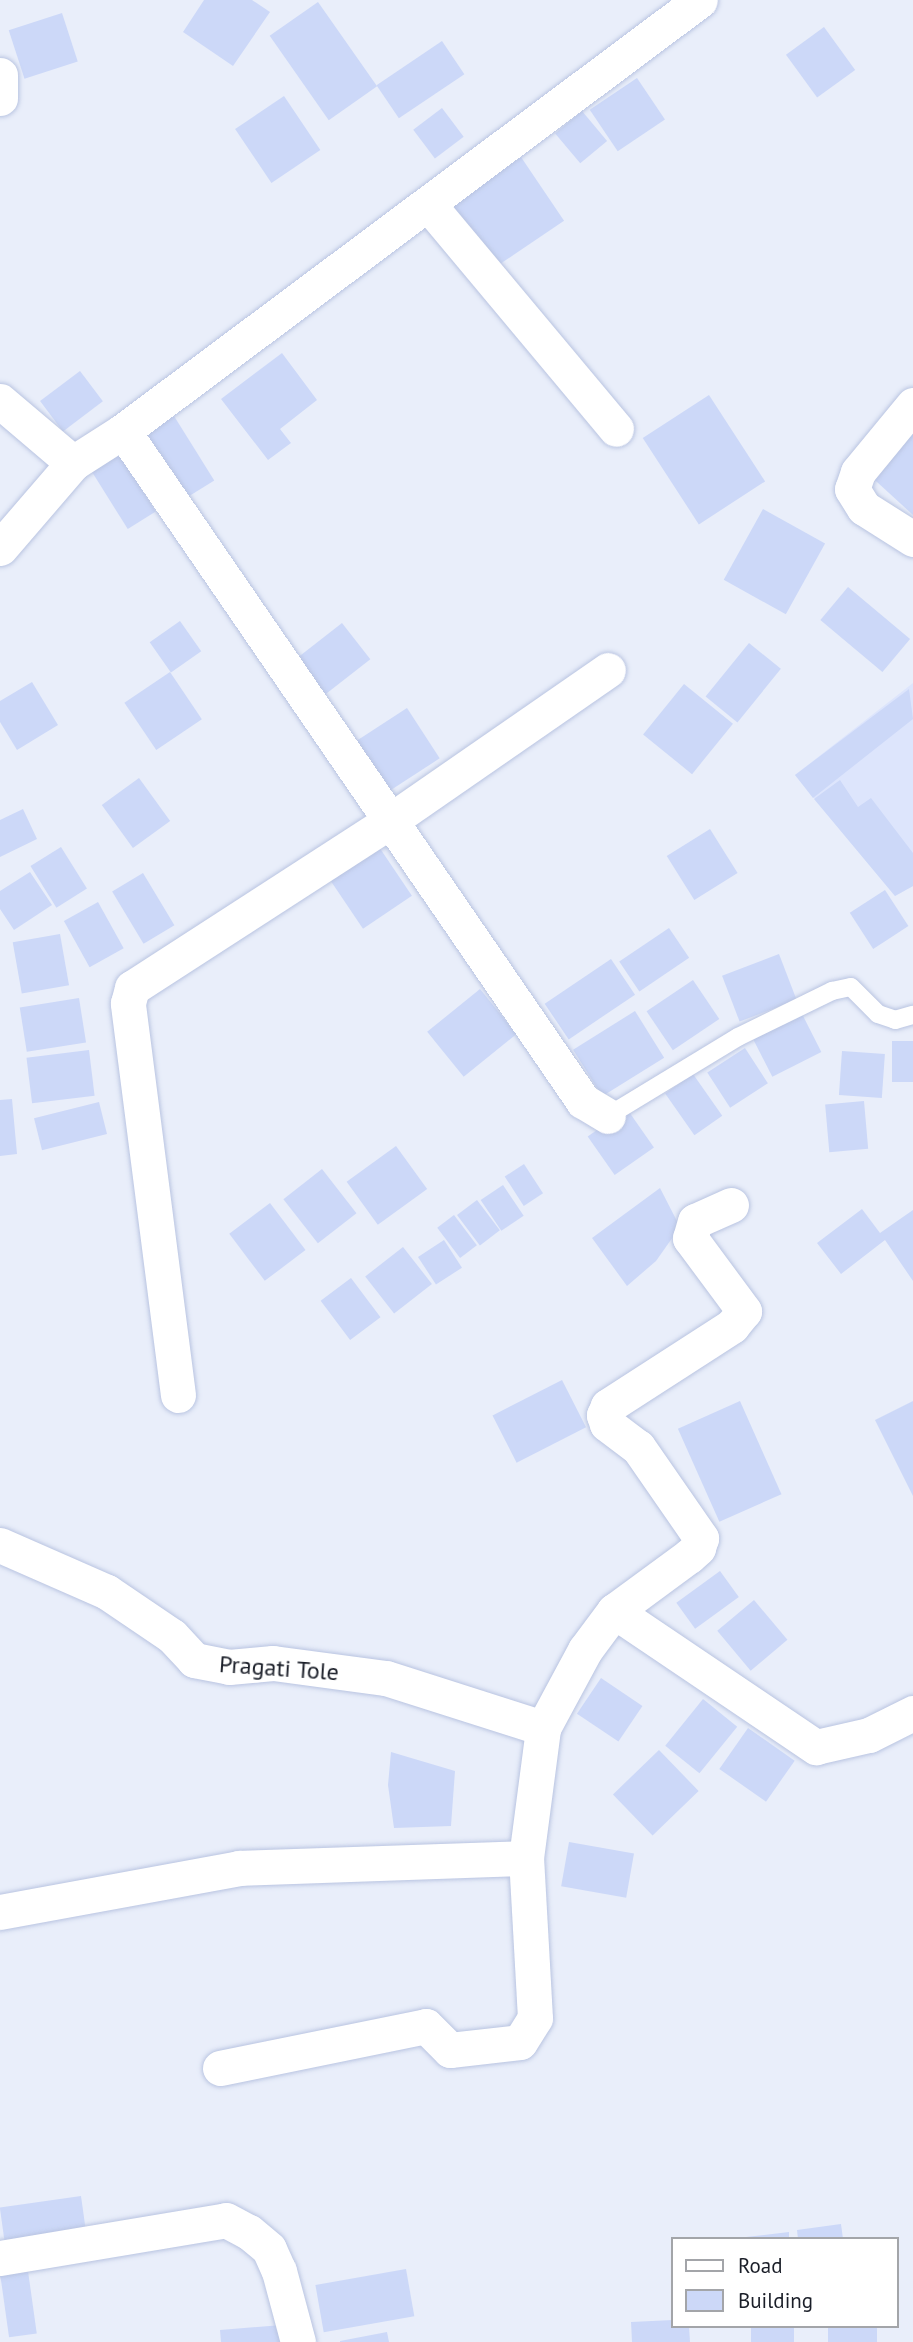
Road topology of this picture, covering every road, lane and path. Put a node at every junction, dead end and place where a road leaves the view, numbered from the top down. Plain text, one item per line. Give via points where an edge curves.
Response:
1 (700, 0) edge
2 (0, 75) edge
3 (0, 98) edge
4 (428, 205) junction
5 (0, 401) edge
6 (913, 405) edge
7 (616, 429) dead end
8 (123, 431) junction
9 (73, 463) junction
10 (913, 539) edge
11 (0, 548) edge
12 (608, 670) dead end
13 (390, 821) junction
14 (913, 1015) edge
15 (608, 1116) joint
16 (732, 1205) dead end
17 (178, 1395) dead end
18 (0, 1545) edge
19 (614, 1611) junction
20 (913, 1713) edge
21 (542, 1728) junction
22 (526, 1858) junction
23 (0, 1912) edge
24 (220, 2068) dead end
25 (0, 2258) edge
26 (298, 2342) edge

1 - 4 street
2 - 3 street
4 - 7 street
4 - 8 street
5 - 9 street
6 - 10 street via 858,471 852,489 864,508
8 - 9 street
8 - 13 street
9 - 11 street
12 - 13 street
13 - 15 street via 583,1101
13 - 17 street via 132,988 128,1003
14 - 15 lane via 895,1020 878,1014 851,987 832,991 738,1037
16 - 19 street via 695,1221 690,1238 744,1311 732,1326 608,1406 604,1415 607,1424 638,1447 701,1538 689,1556
18 - 21 street, Pragati Tole via 107,1592 172,1636 194,1660 229,1667 273,1662 386,1678
19 - 20 street via 816,1747 869,1735
19 - 21 street via 585,1650
21 - 22 street
22 - 23 street via 239,1868
22 - 24 street via 535,2018 520,2042 466,2052 450,2050 426,2026
25 - 26 street via 226,2220 269,2249

